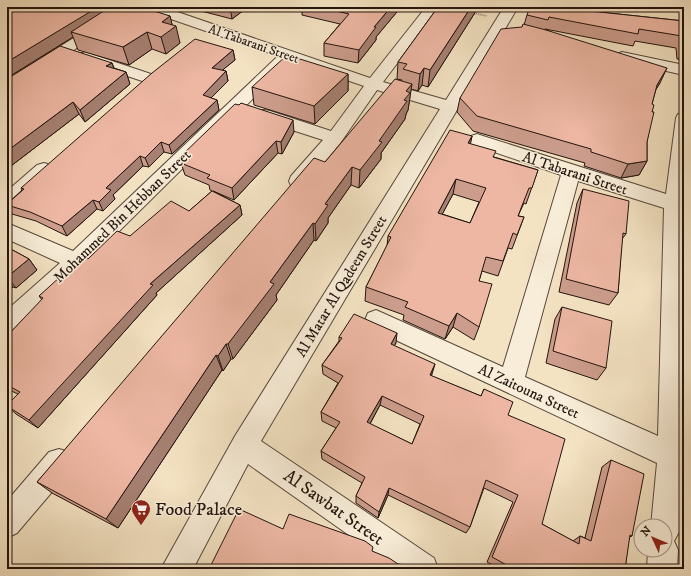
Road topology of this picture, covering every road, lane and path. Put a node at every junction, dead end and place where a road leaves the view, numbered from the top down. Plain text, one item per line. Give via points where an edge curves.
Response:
1 (132, 7) edge
2 (150, 7) edge
3 (433, 7) edge
4 (472, 13) edge
5 (506, 21) edge
6 (64, 51) junction
7 (608, 54) edge
8 (288, 55) junction
9 (684, 70) edge
10 (149, 78) edge
11 (373, 84) junction
12 (7, 87) edge
13 (236, 106) junction
14 (450, 106) junction
15 (684, 118) edge
16 (335, 138) junction
17 (477, 140) dead end
18 (54, 160) edge
19 (571, 172) junction
20 (284, 198) edge
21 (7, 202) edge
22 (674, 204) junction
23 (7, 230) edge
24 (76, 261) junction
25 (376, 320) dead end
26 (7, 324) edge
27 (511, 382) junction
28 (74, 445) edge
29 (244, 445) junction
30 (677, 458) edge
31 (667, 518) edge
32 (7, 523) edge
33 (663, 558) edge
34 (176, 569) edge
35 (423, 569) edge
36 (662, 569) edge

1 - 6 street
2 - 8 street, Al Tabarani Street via 204,34
3 - 11 street
4 - 5 path
5 - 14 street, Al Matar Al Qadeem Street
6 - 10 street
6 - 12 street
7 - 9 street
8 - 11 street, Al Tabarani Street
8 - 13 street, Mohammed Bin Hebban Street
11 - 14 street, Al Tabarani Street
11 - 16 street
13 - 16 street
13 - 24 street, Mohammed Bin Hebban Street
14 - 29 street, Al Matar Al Qadeem Street
15 - 22 street
16 - 20 street
17 - 19 street, Al Tabarani Street
18 - 21 street
19 - 22 street, Al Tabarani Street
19 - 27 street
22 - 30 street
23 - 24 street
24 - 26 street, Mohammed Bin Hebban Street
25 - 27 street, Al Zaitouna Street
27 - 30 street, Al Zaitouna Street
28 - 32 street
29 - 34 street, Al Matar Al Qadeem Street
29 - 35 street, Al Sawbat Street
30 - 31 street
33 - 36 street

